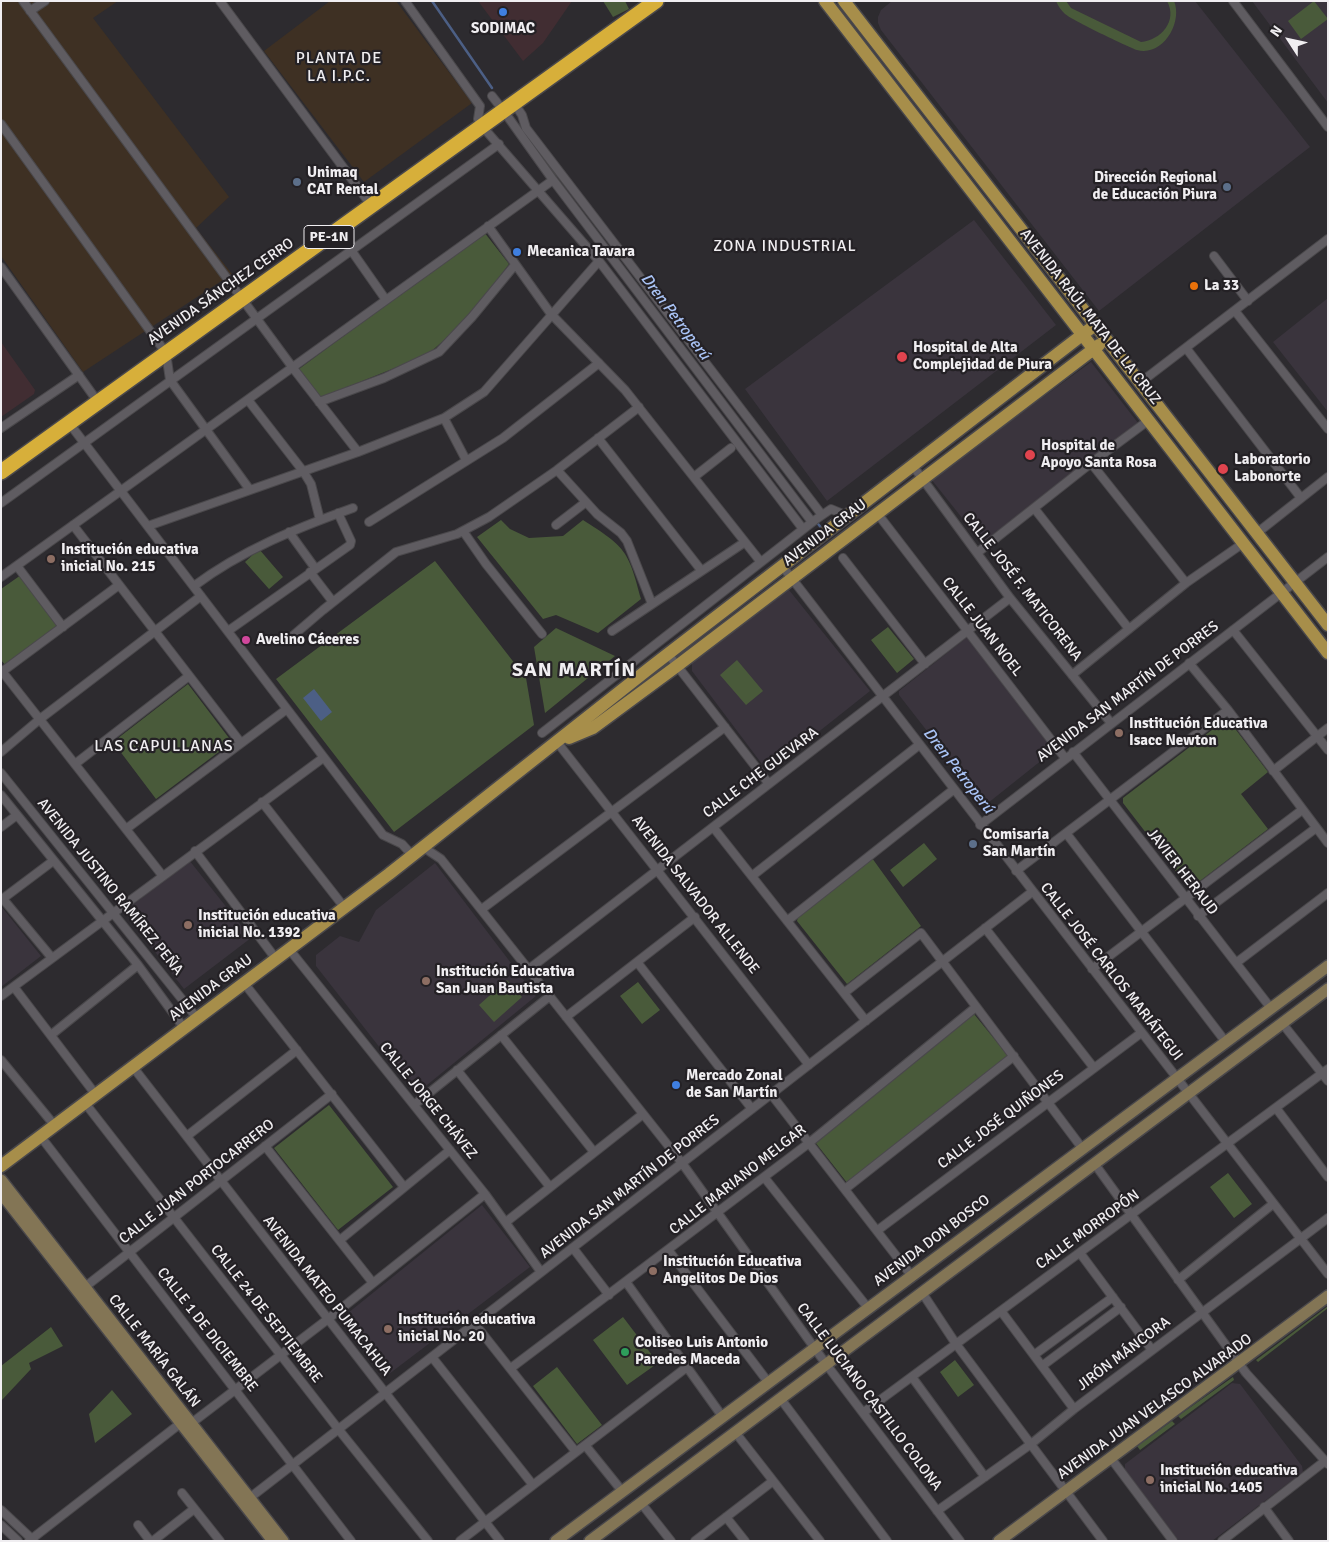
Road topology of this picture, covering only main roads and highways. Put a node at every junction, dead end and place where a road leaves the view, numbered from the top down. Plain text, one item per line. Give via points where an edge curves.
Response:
1 (656, 1) edge
2 (824, 1) edge
3 (844, 1) edge
4 (1095, 326) junction
5 (1084, 335) junction
6 (1106, 339) junction
7 (1094, 349) junction
8 (1, 472) edge
9 (1328, 625) edge
10 (1328, 653) edge
11 (558, 742) junction
12 (1, 1166) edge

1 - 8 highway, AVENIDA SÁNCHEZ CERRO / PE-1N via 507,104 482,126
2 - 5 main road, AVENIDA RAÚL MATA DE LA CRUZ
3 - 4 main road, AVENIDA RAÚL MATA DE LA CRUZ
4 - 5 main road, AVENIDA GRAU
4 - 6 main road, AVENIDA RAÚL MATA DE LA CRUZ
5 - 7 main road, AVENIDA RAÚL MATA DE LA CRUZ
5 - 11 main road, AVENIDA GRAU
6 - 7 main road, AVENIDA GRAU
6 - 9 main road, AVENIDA RAÚL MATA DE LA CRUZ
7 - 10 main road, AVENIDA RAÚL MATA DE LA CRUZ
7 - 11 main road, AVENIDA GRAU via 593,728
11 - 12 main road, AVENIDA GRAU

